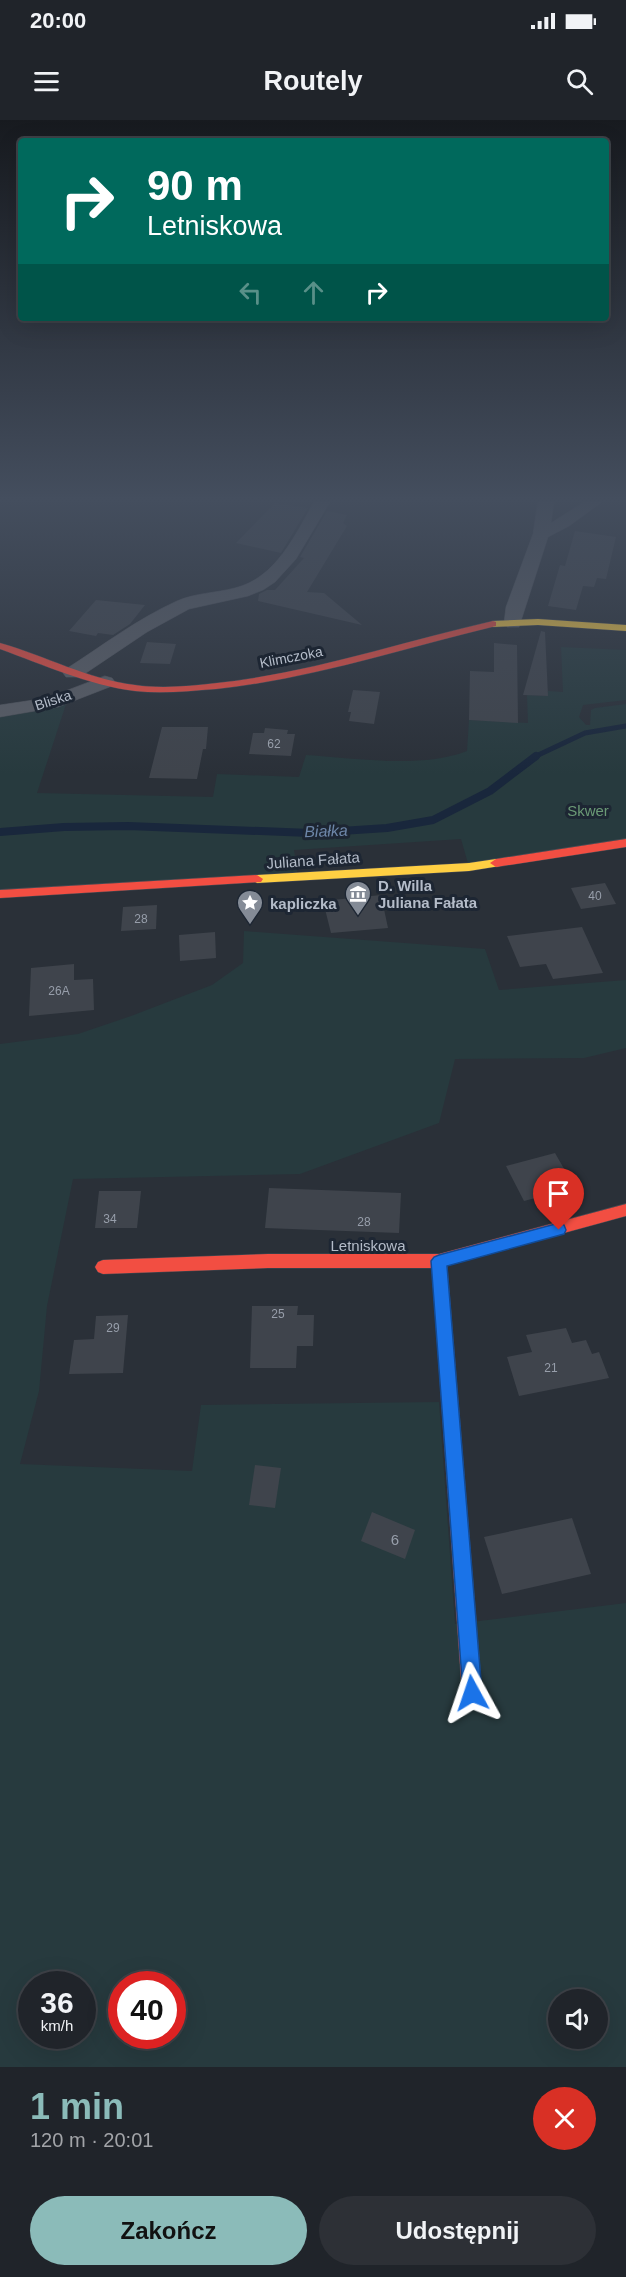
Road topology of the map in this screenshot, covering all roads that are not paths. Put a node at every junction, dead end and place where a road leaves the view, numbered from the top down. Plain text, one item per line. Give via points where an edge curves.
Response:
1 (237, 593) edge
2 (520, 593) edge
3 (513, 623) junction
4 (626, 628) edge
5 (0, 646) edge
6 (73, 673) junction
7 (105, 682) junction
8 (0, 711) edge
9 (626, 843) edge
10 (0, 894) edge
11 (626, 1210) edge
12 (439, 1261) junction
13 (103, 1267) dead end
14 (472, 1693) dead end

1 - 6 street via 186,604
2 - 3 street
3 - 4 street, Klimczoka
3 - 7 street, Klimczoka via 466,629 291,676 257,681 163,690
5 - 6 street, Klimczoka
6 - 7 street, Klimczoka
7 - 8 street, Bliska via 51,703
9 - 10 street, Juliana Fałata via 469,867
11 - 12 street, Letniskowa
12 - 13 street, Letniskowa via 268,1261
12 - 14 street

